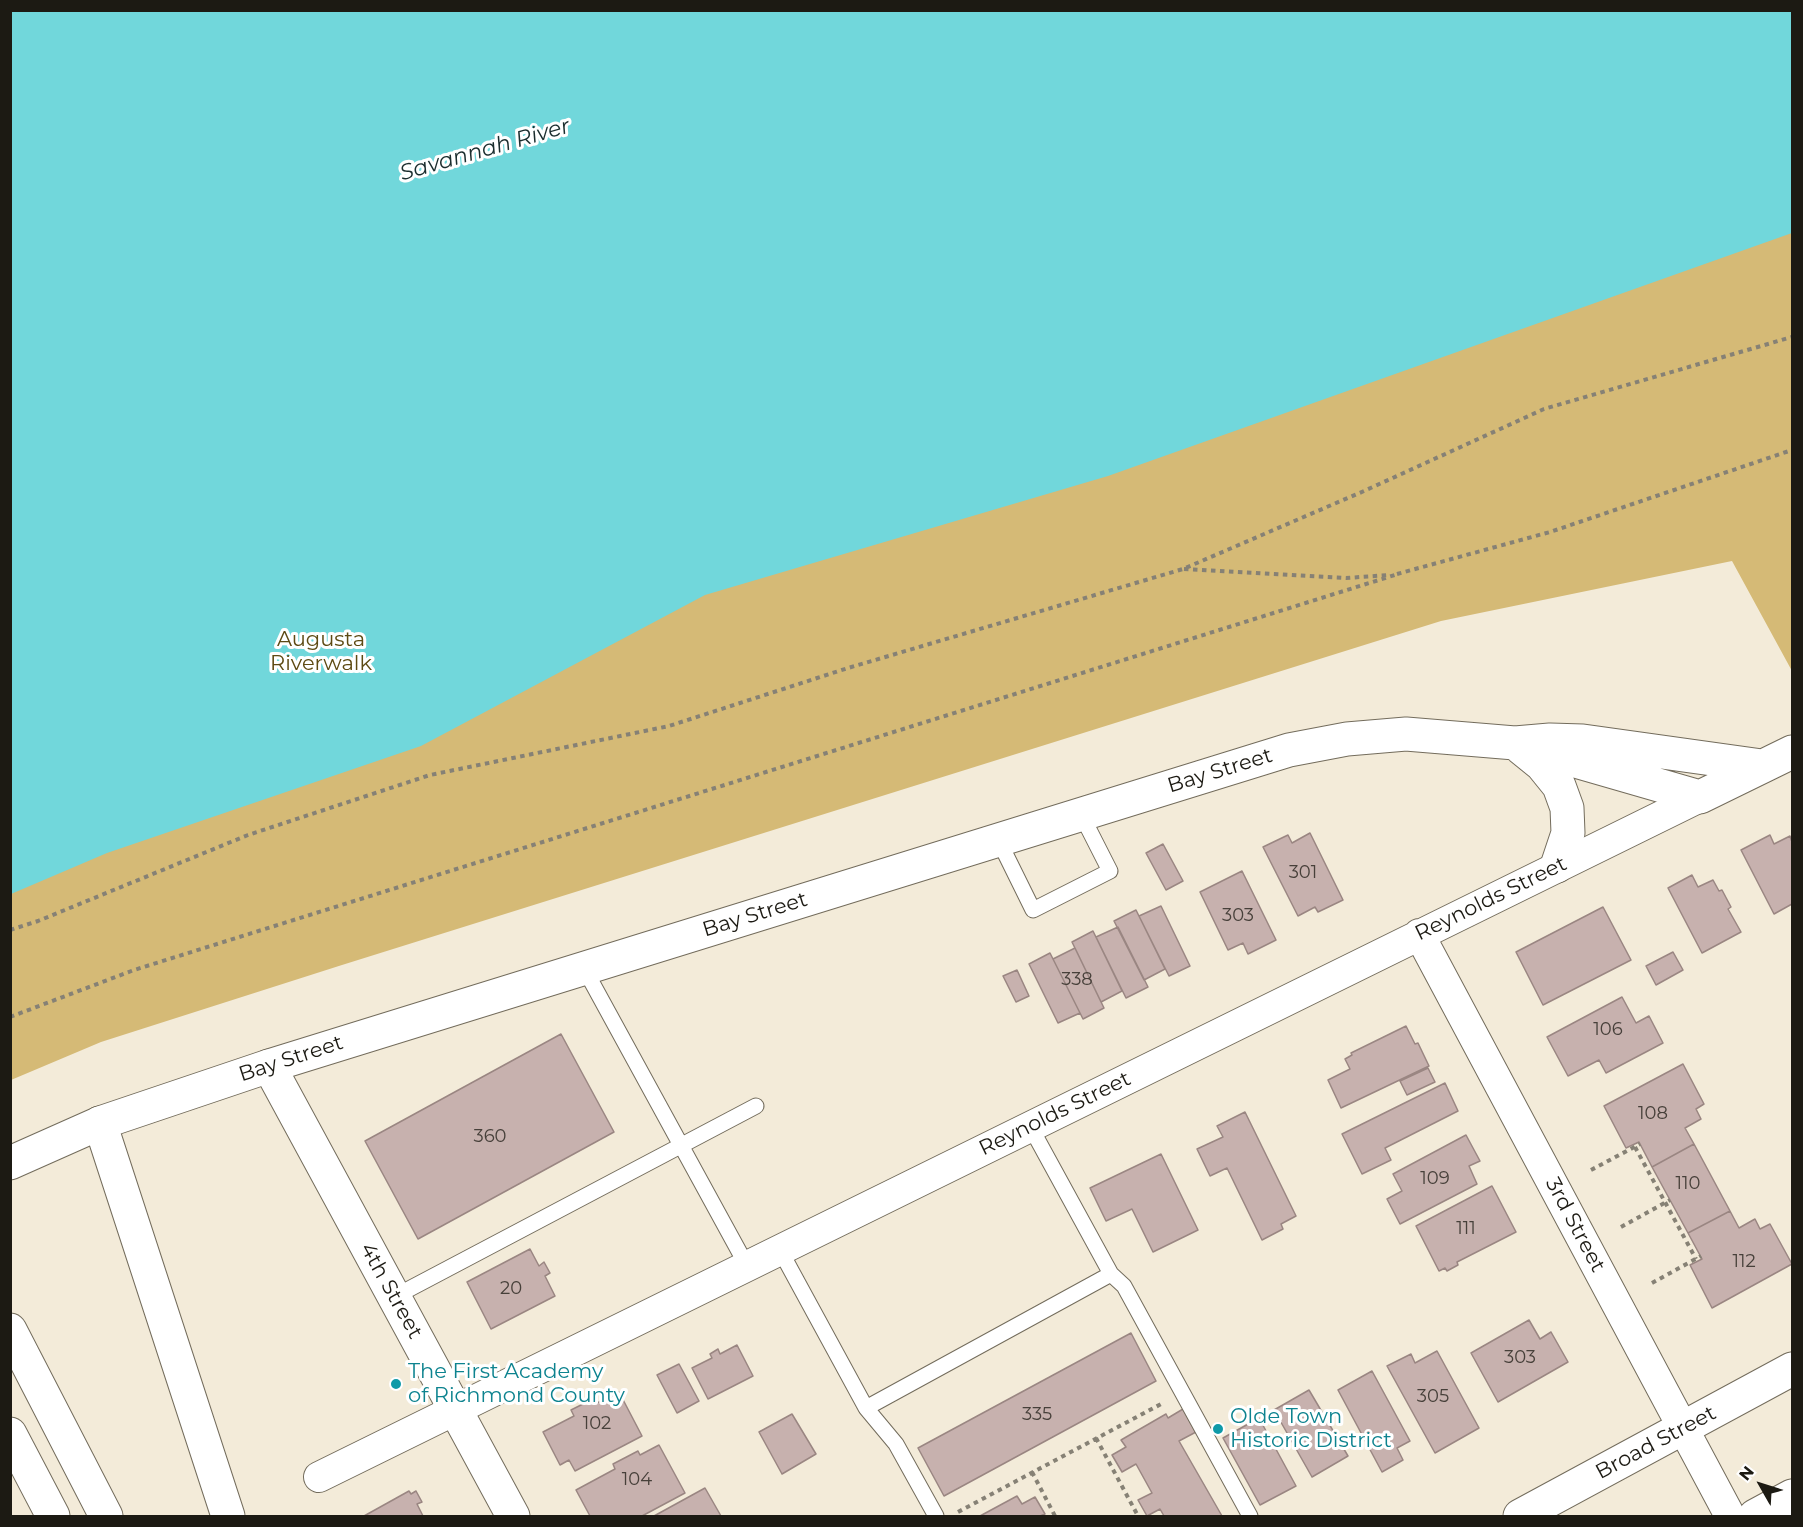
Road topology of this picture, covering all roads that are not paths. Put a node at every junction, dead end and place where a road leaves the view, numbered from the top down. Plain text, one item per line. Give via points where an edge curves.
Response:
1 (1515, 743) junction
2 (1792, 752) edge
3 (1762, 766) junction
4 (1700, 797) junction
5 (1081, 814) junction
6 (998, 839) junction
7 (1557, 866) junction
8 (1419, 934) junction
9 (584, 968) junction
10 (269, 1066) junction
11 (756, 1106) dead end
12 (100, 1123) junction
13 (1030, 1126) junction
14 (681, 1145) junction
15 (10, 1163) edge
16 (780, 1250) junction
17 (747, 1266) junction
18 (1111, 1274) junction
19 (394, 1297) junction
20 (10, 1330) edge
21 (1792, 1369) edge
22 (866, 1408) junction
23 (455, 1410) junction
24 (1683, 1428) junction
25 (10, 1434) edge
26 (319, 1477) dead end
27 (1792, 1496) edge
28 (53, 1516) edge
29 (106, 1516) edge
30 (228, 1516) edge
31 (513, 1516) edge
32 (936, 1516) edge
33 (1250, 1516) edge
34 (1520, 1516) edge
35 (1730, 1516) edge
36 (1755, 1516) edge

1 - 3 main road, Bay Street via 1583,741
1 - 4 main road, Bay Street
1 - 5 main road, Bay Street via 1406,734 1347,739 1288,750
1 - 7 main road via 1542,765 1559,786 1567,808 1568,833
2 - 3 main road, Reynolds Street
3 - 4 main road, Reynolds Street
4 - 7 street, Reynolds Street
5 - 6 main road, Bay Street
5 - 6 lane via 1110,871 1033,910
6 - 9 main road, Bay Street
7 - 8 street, Reynolds Street
8 - 13 street, Reynolds Street
8 - 24 street, 3rd Street
9 - 10 main road, Bay Street
9 - 14 lane
10 - 12 main road, Bay Street
10 - 19 main road, 4th Street
11 - 14 lane
12 - 15 main road, Bay Street
12 - 30 main road
13 - 16 street, Reynolds Street
13 - 18 lane
14 - 17 lane
14 - 19 lane
16 - 17 street, Reynolds Street
16 - 22 lane
17 - 23 street, Reynolds Street
18 - 22 lane
18 - 33 lane via 1124,1286
19 - 23 main road, 4th Street
20 - 29 main road
21 - 24 main road, Broad Street
22 - 32 lane via 896,1444
23 - 26 street, Reynolds Street
23 - 31 main road, 4th Street
24 - 34 main road, Broad Street
24 - 35 street, 3rd Street
25 - 28 main road
27 - 36 main road

